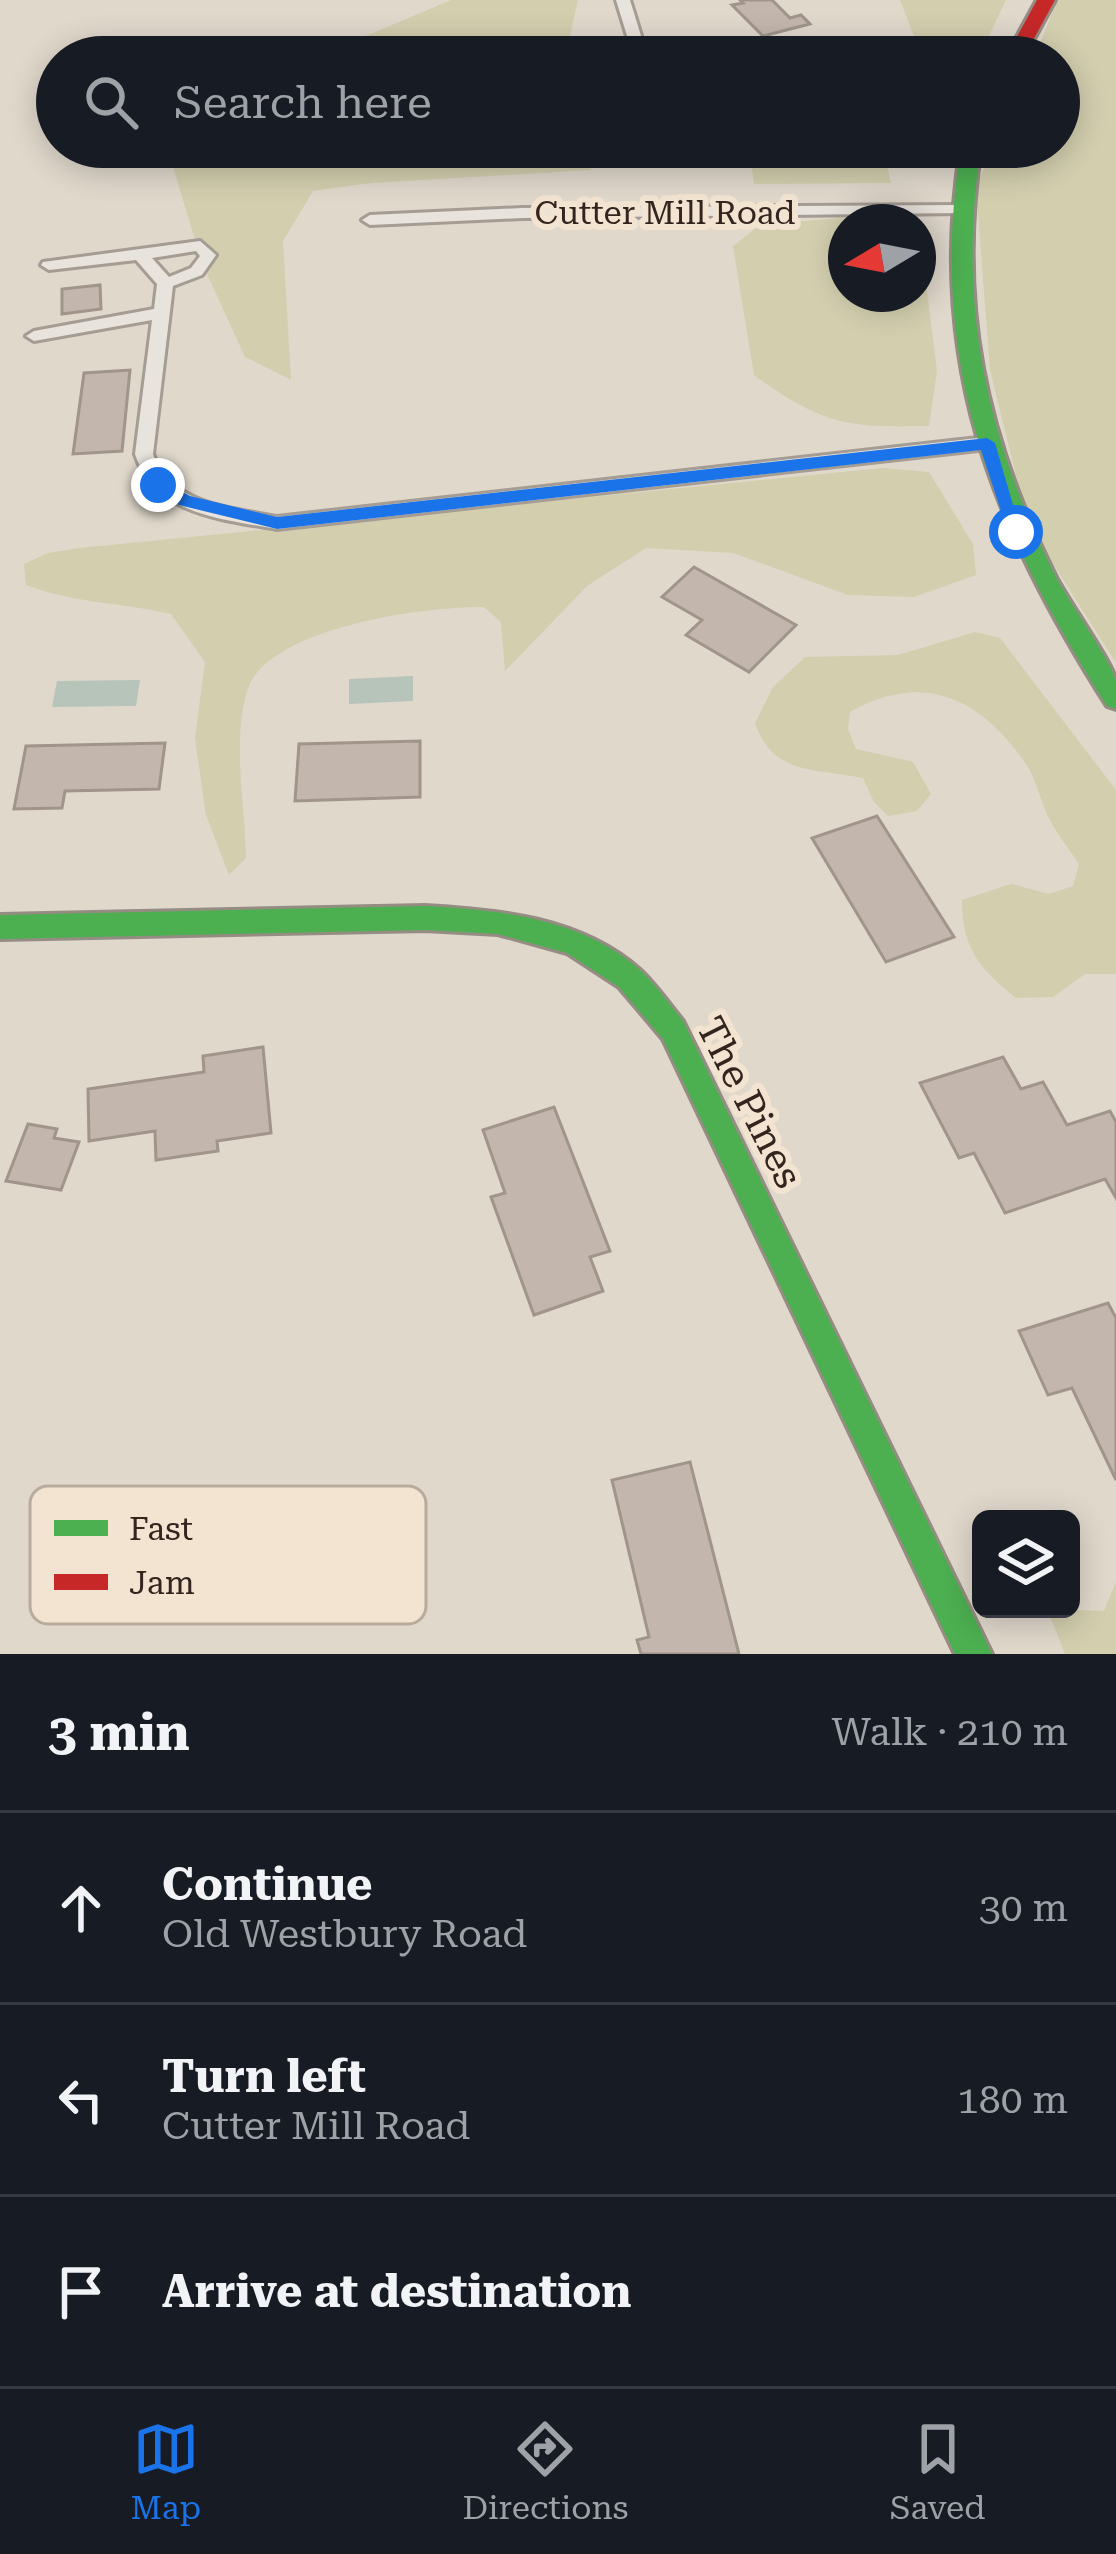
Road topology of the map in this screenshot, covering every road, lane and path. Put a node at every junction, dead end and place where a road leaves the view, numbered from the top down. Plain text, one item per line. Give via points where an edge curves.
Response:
1 (623, 0) edge
2 (1046, 0) edge
3 (634, 36) edge
4 (1027, 36) edge
5 (967, 168) edge
6 (960, 210) junction
7 (370, 220) dead end
8 (140, 255) junction
9 (49, 266) dead end
10 (165, 284) junction
11 (160, 313) junction
12 (34, 336) dead end
13 (987, 443) junction
14 (1116, 699) edge
15 (0, 928) edge
16 (974, 1654) edge

1 - 3 lane
2 - 4 street
5 - 6 street
6 - 7 lane, Cutter Mill Road
6 - 13 street via 965,318
8 - 9 lane
8 - 10 lane
8 - 10 lane via 200,246 208,255 185,280
10 - 11 lane
11 - 12 lane
11 - 13 lane via 147,471 185,501 277,523
13 - 14 street via 1029,560
15 - 16 street, The Pines via 498,922 575,943 628,978 673,1030

